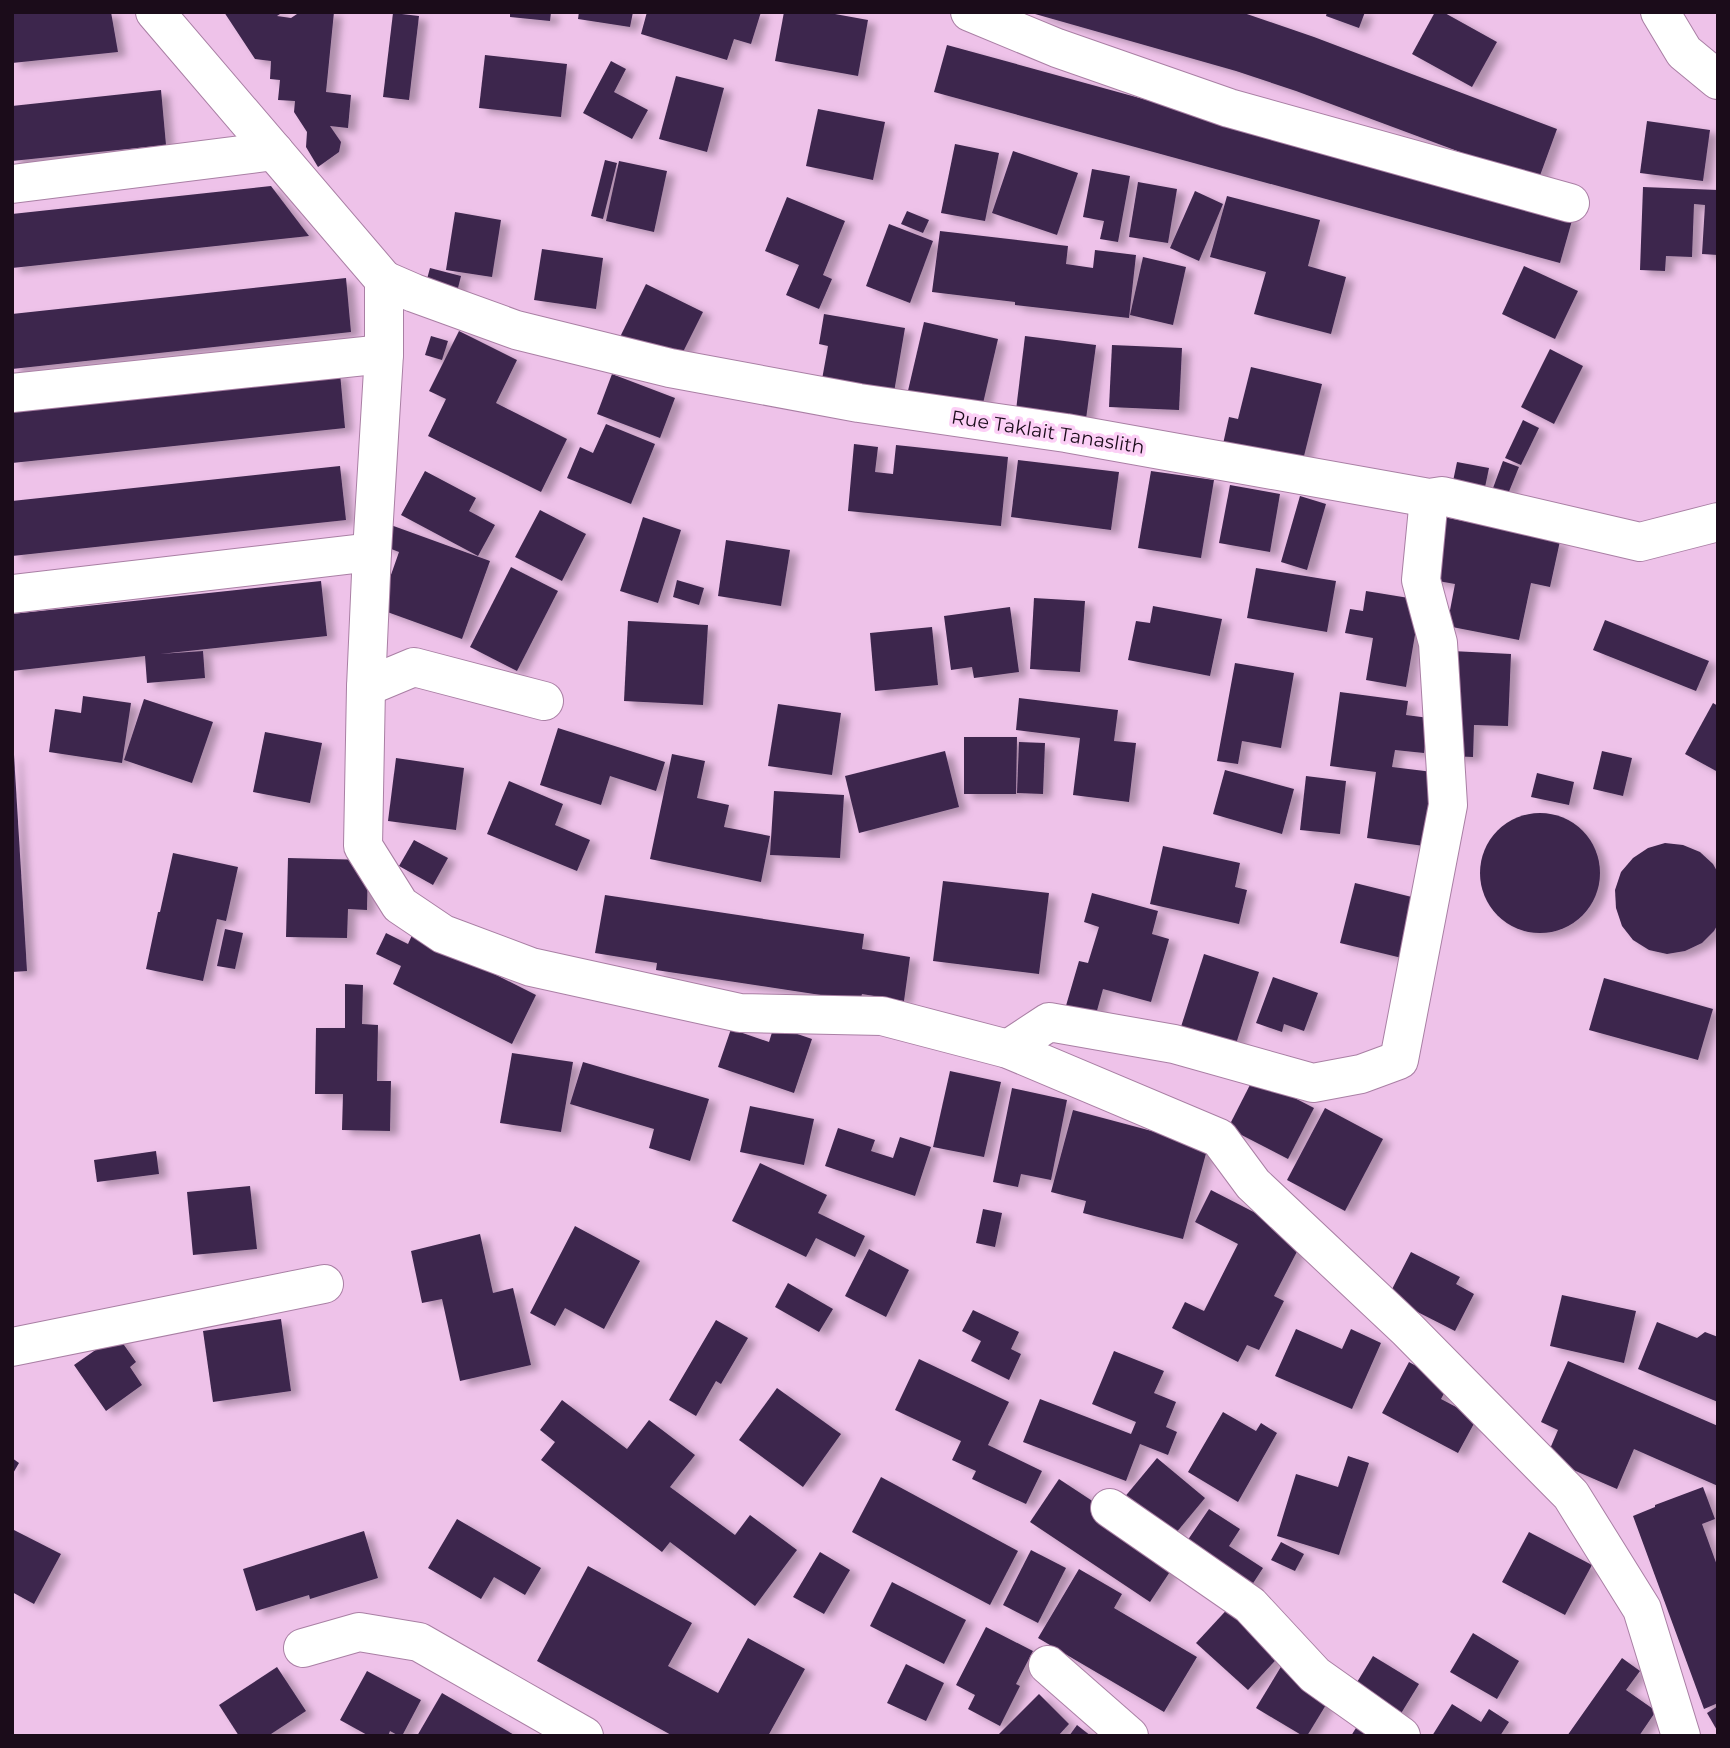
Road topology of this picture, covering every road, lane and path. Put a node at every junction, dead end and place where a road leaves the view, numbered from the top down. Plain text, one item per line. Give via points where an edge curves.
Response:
1 (155, 12) edge
2 (970, 12) edge
3 (1660, 12) edge
4 (1718, 80) edge
5 (274, 151) junction
6 (12, 184) edge
7 (1570, 203) dead end
8 (384, 280) junction
9 (384, 354) junction
10 (12, 393) edge
11 (1429, 498) junction
12 (1718, 522) edge
13 (372, 552) junction
14 (12, 594) edge
15 (366, 687) junction
16 (544, 701) dead end
17 (1008, 1049) junction
18 (324, 1284) dead end
19 (12, 1347) edge
20 (1110, 1507) dead end
21 (303, 1648) dead end
22 (1048, 1665) dead end
23 (584, 1736) edge
24 (1129, 1736) edge
25 (1401, 1736) edge
26 (1681, 1736) edge

1 - 5 street
2 - 7 street via 1229,108
3 - 4 street via 1684,52
5 - 6 street
5 - 8 street
8 - 9 street
8 - 11 street, Rue Taklait Tanaslith via 516,330 670,368
9 - 10 street
9 - 13 street
11 - 12 street, Rue Taklait Tanaslith via 1442,496 1640,542
11 - 17 street via 1421,580 1438,643 1448,805 1399,1060 1361,1074 1313,1083 1174,1044 1049,1022
13 - 14 street
13 - 15 street
15 - 16 street via 414,667
15 - 17 street via 363,846 400,905 443,934 531,967 740,1013 882,1016
17 - 26 street via 1220,1139 1253,1184 1407,1329 1572,1495 1642,1609
18 - 19 street
20 - 25 street via 1250,1605 1315,1675
21 - 23 street via 359,1632 419,1642
22 - 24 street

